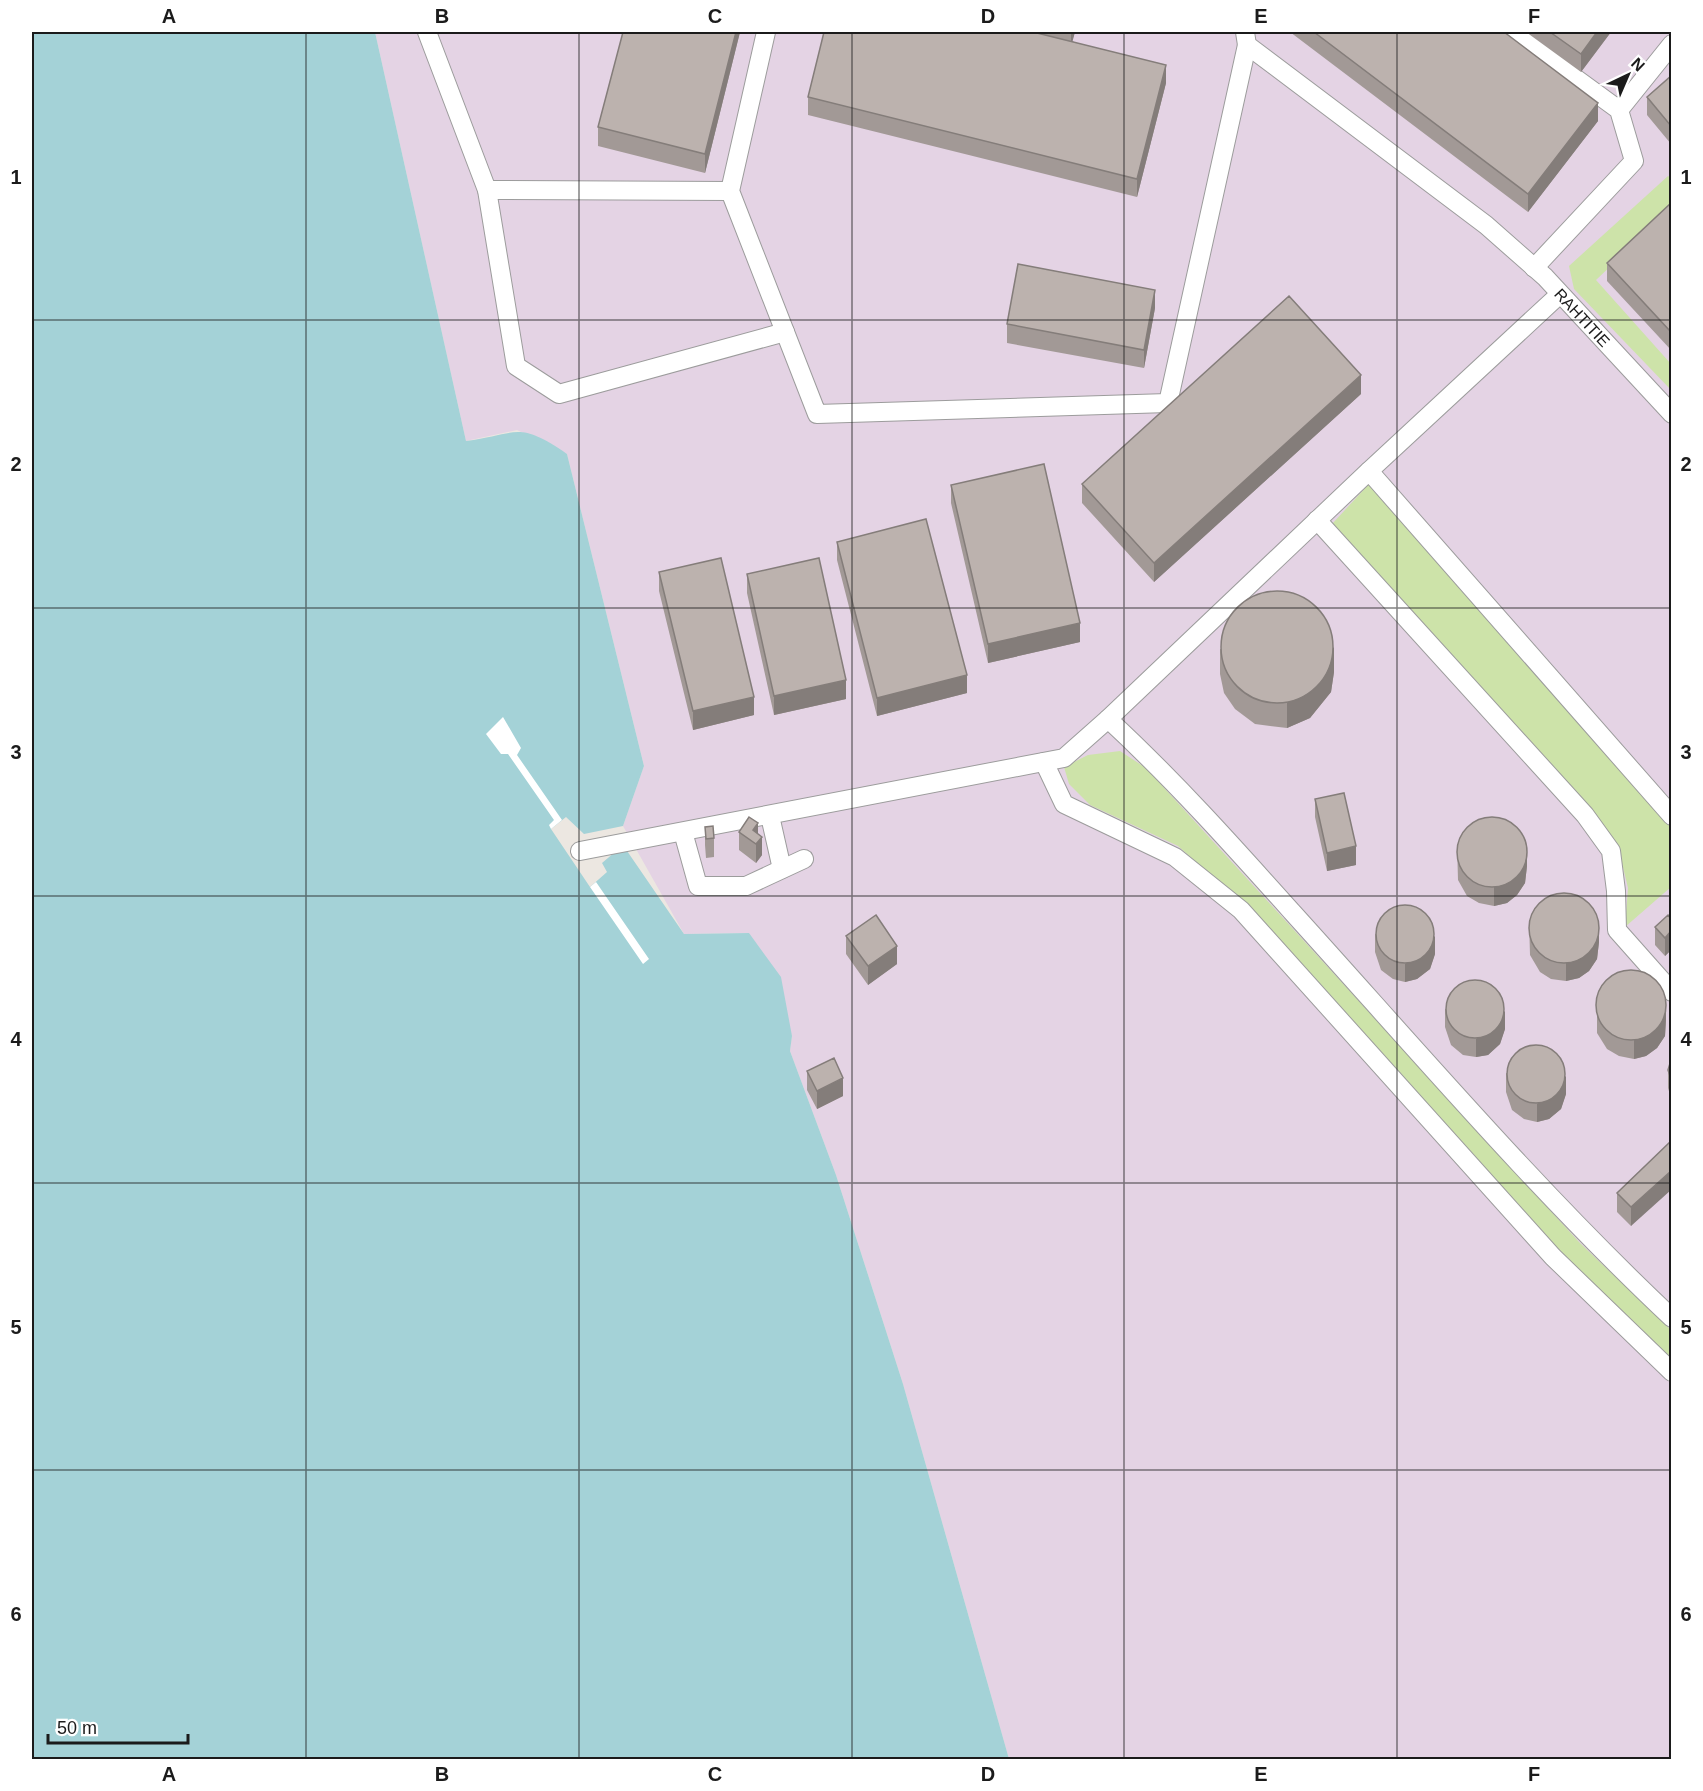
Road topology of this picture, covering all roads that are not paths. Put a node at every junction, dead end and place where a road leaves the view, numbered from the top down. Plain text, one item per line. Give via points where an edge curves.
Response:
1 (427, 32) edge
2 (766, 32) edge
3 (1512, 32) edge
4 (1246, 38) edge
5 (1671, 44) edge
6 (1618, 110) junction
7 (487, 190) junction
8 (730, 191) junction
9 (1534, 268) junction
10 (1560, 294) junction
11 (785, 332) junction
12 (1671, 414) edge
13 (1369, 471) junction
14 (1317, 520) junction
15 (1108, 719) junction
16 (1044, 762) junction
17 (770, 816) junction
18 (1671, 816) edge
19 (682, 832) junction
20 (579, 851) dead end
21 (804, 859) dead end
22 (782, 869) junction
23 (1671, 992) edge
24 (1671, 1318) edge
25 (1671, 1372) edge

1 - 7 street
2 - 8 street
3 - 6 street
4 - 9 street, RAHTITIE via 1486,225
4 - 11 street via 1168,403 818,414
5 - 6 street
6 - 9 street via 1634,161
7 - 8 street
7 - 11 street via 516,366 559,394
8 - 11 street
9 - 10 street, RAHTITIE
10 - 12 street, RAHTITIE
10 - 13 street
13 - 14 street
13 - 18 street
14 - 15 street
14 - 23 street via 1585,815 1611,851 1617,930
15 - 16 street via 1064,758
15 - 24 street via 1195,804 1478,1117
16 - 17 street
16 - 25 street via 1064,804 1175,857 1241,910 1553,1257
17 - 19 street
17 - 22 street
19 - 20 street
19 - 22 street via 698,886 746,886
21 - 22 street

